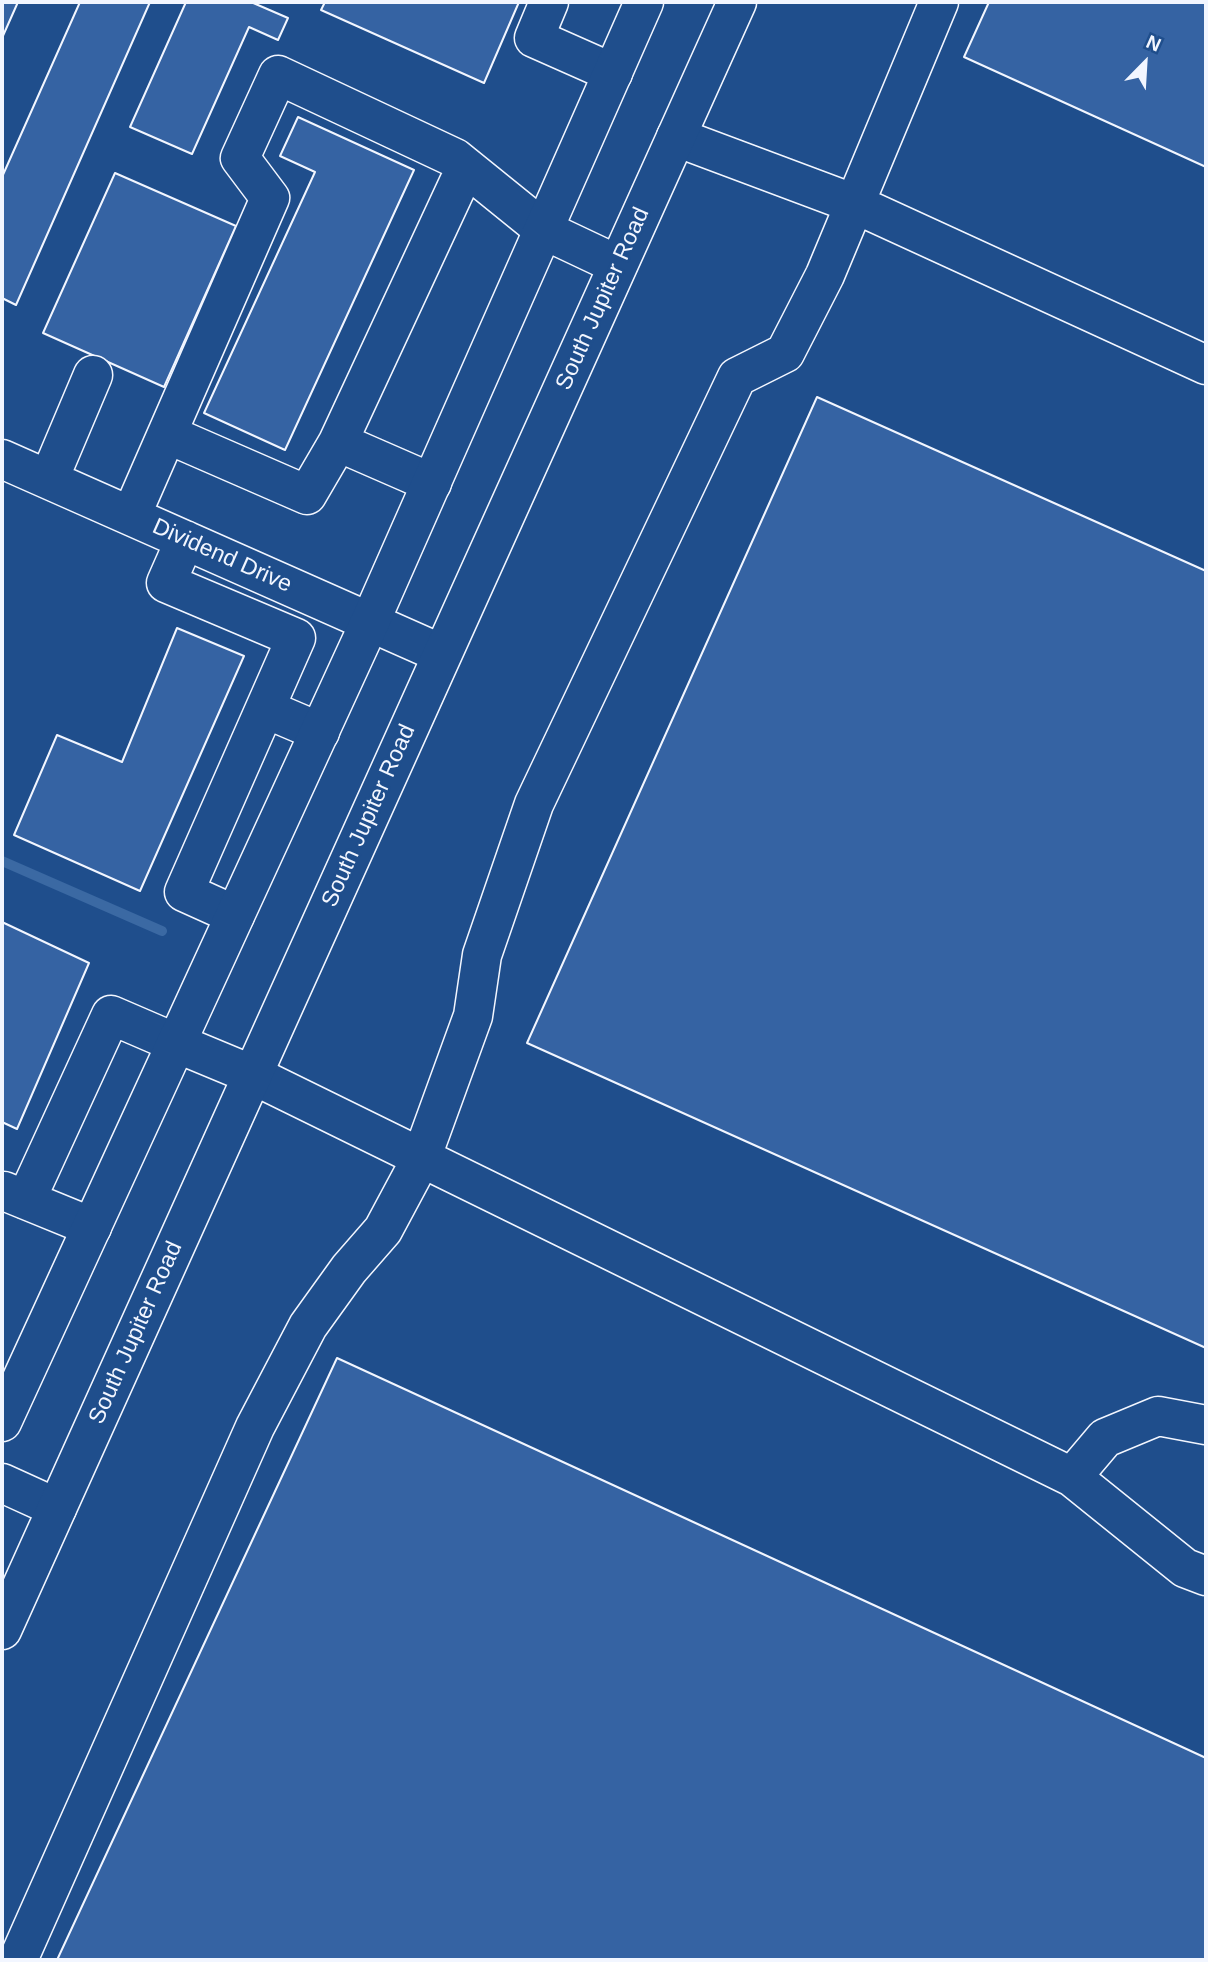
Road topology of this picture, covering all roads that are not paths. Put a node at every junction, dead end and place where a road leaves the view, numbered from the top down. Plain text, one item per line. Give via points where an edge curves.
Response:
1 (550, 2) edge
2 (645, 2) edge
3 (737, 2) edge
4 (939, 2) edge
5 (613, 73) junction
6 (676, 137) junction
7 (467, 167) junction
8 (855, 204) junction
9 (544, 230) junction
10 (618, 265) junction
11 (1206, 365) edge
12 (93, 375) dead end
13 (167, 434) junction
14 (338, 442) junction
15 (2, 459) edge
16 (48, 480) junction
17 (432, 483) junction
18 (131, 516) junction
19 (185, 540) junction
20 (370, 622) junction
21 (442, 654) junction
22 (266, 709) junction
23 (320, 732) junction
24 (235, 915) junction
25 (176, 1043) junction
26 (253, 1075) junction
27 (421, 1159) junction
28 (14, 1195) edge
29 (92, 1227) junction
30 (2, 1422) edge
31 (1206, 1424) edge
32 (1072, 1477) junction
33 (2, 1483) edge
34 (57, 1508) junction
35 (1206, 1576) edge
36 (2, 1630) edge
37 (18, 1960) edge

1 - 5 main road via 534,38
2 - 5 main road
3 - 6 main road, South Jupiter Road
4 - 8 main road
5 - 9 main road
6 - 8 main road
6 - 10 main road, South Jupiter Road
7 - 9 main road
7 - 13 main road via 278,75 240,158 270,198
7 - 14 main road
8 - 11 main road
8 - 27 main road via 785,353 737,377 534,804 482,955 473,1016
9 - 10 main road
9 - 17 main road
10 - 21 main road, South Jupiter Road
12 - 16 main road
13 - 14 main road via 307,495
13 - 18 main road
14 - 17 main road
15 - 16 main road, Dividend Drive
16 - 18 main road, Dividend Drive
17 - 20 main road
18 - 19 main road, Dividend Drive
19 - 20 main road, Dividend Drive
19 - 22 main road via 166,583 296,638
20 - 21 main road, Dividend Drive
20 - 23 main road
21 - 26 main road, South Jupiter Road
22 - 23 main road
22 - 24 main road via 184,892
23 - 24 main road
24 - 25 main road
25 - 26 main road
25 - 28 main road via 111,1015
25 - 29 main road
26 - 27 main road
26 - 34 main road, South Jupiter Road
27 - 32 main road
27 - 37 main road via 383,1230 308,1326 255,1427
28 - 29 main road
29 - 30 main road
31 - 32 main road via 1158,1416 1105,1438
32 - 35 main road via 1185,1568
33 - 34 main road
34 - 36 main road, South Jupiter Road

